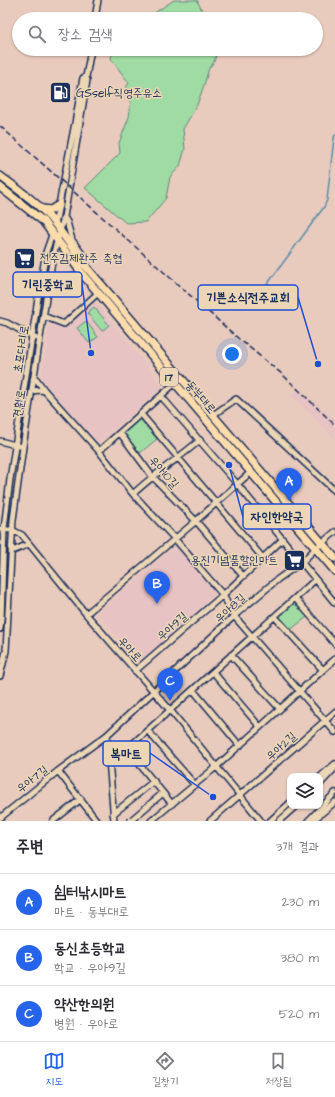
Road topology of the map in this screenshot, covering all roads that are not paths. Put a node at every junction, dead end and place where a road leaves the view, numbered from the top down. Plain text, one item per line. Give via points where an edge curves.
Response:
1 (98, 0) edge
2 (96, 12) edge
3 (90, 56) edge
4 (86, 77) junction
5 (0, 176) edge
6 (0, 187) edge
7 (59, 205) junction
8 (42, 209) junction
9 (64, 217) junction
10 (55, 224) junction
11 (60, 232) junction
12 (52, 234) junction
13 (58, 241) junction
14 (82, 262) junction
15 (84, 276) junction
16 (48, 286) junction
17 (98, 293) junction
18 (43, 316) junction
19 (0, 321) edge
20 (33, 337) junction
21 (40, 338) junction
22 (182, 378) junction
23 (33, 379) junction
24 (175, 384) junction
25 (45, 391) junction
26 (32, 392) junction
27 (161, 396) junction
28 (141, 414) junction
29 (213, 414) junction
30 (120, 433) junction
31 (200, 440) junction
32 (0, 441) edge
33 (15, 445) junction
34 (23, 446) junction
35 (99, 451) junction
36 (178, 458) junction
37 (251, 472) junction
38 (152, 476) junction
39 (238, 485) junction
40 (335, 491) edge
41 (133, 494) junction
42 (216, 503) junction
43 (196, 521) junction
44 (2, 529) edge
45 (12, 530) junction
46 (335, 532) edge
47 (175, 539) junction
48 (282, 540) junction
49 (322, 542) junction
50 (29, 544) junction
51 (316, 548) junction
52 (11, 550) junction
53 (2, 551) edge
54 (262, 557) junction
55 (335, 558) edge
56 (302, 562) junction
57 (335, 571) edge
58 (243, 576) junction
59 (315, 580) junction
60 (222, 595) junction
61 (295, 598) junction
62 (335, 603) edge
63 (86, 614) junction
64 (234, 616) junction
65 (274, 617) junction
66 (0, 629) edge
67 (251, 636) junction
68 (335, 644) edge
69 (231, 655) junction
70 (335, 659) edge
71 (323, 670) junction
72 (135, 671) junction
73 (213, 672) junction
74 (0, 676) edge
75 (192, 690) junction
76 (153, 691) junction
77 (300, 691) junction
78 (280, 709) junction
79 (170, 710) junction
80 (335, 712) edge
81 (326, 720) junction
82 (260, 727) junction
83 (148, 731) junction
84 (335, 732) edge
85 (107, 735) junction
86 (240, 746) junction
87 (127, 749) junction
88 (335, 764) edge
89 (109, 765) junction
90 (216, 767) junction
91 (335, 768) edge
92 (58, 771) junction
93 (323, 774) edge
94 (154, 781) junction
95 (323, 781) edge
96 (195, 785) junction
97 (163, 793) junction
98 (335, 793) edge
99 (240, 796) junction
100 (81, 799) junction
101 (335, 802) edge
102 (172, 804) junction
103 (287, 806) edge
104 (293, 809) edge
105 (113, 814) junction
106 (0, 818) edge
107 (310, 819) edge
108 (53, 821) edge
109 (97, 821) edge
110 (114, 821) edge
111 (130, 821) edge
112 (151, 821) edge
113 (210, 821) edge
114 (262, 821) edge
115 (270, 821) edge
116 (279, 821) edge

1 - 2 street
3 - 4 street, 초포다리로
4 - 7 street, 초포다리로 via 83,78
4 - 9 street, 초포다리로
5 - 8 main road, 동부대로 / 17
6 - 12 main road, 동부대로 / 17 via 43,221
7 - 8 main road via 51,210
7 - 10 street, 초포다리로
8 - 10 main road, 동부대로 / 17
9 - 11 street, 초포다리로
9 - 14 street via 72,240 85,258
10 - 11 main road, 동부대로 / 17
10 - 12 street, 초포다리로
11 - 13 street, 견훤로
11 - 14 main road, 동부대로 / 17
12 - 13 main road, 동부대로 / 17
12 - 20 street, 초포다리로 via 46,252
13 - 15 main road, 동부대로 / 17
13 - 16 street, 견훤로
14 - 22 main road, 동부대로 / 17
15 - 16 main road
15 - 17 main road, 동부대로 / 17
16 - 18 street, 견훤로
17 - 18 street via 64,324
17 - 24 main road, 동부대로 / 17
18 - 21 street, 견훤로
19 - 20 street
20 - 21 street
20 - 33 street, 초포다리로
21 - 23 street, 견훤로
22 - 24 street
22 - 29 main road, 동부대로 / 17
23 - 25 street via 37,380
23 - 26 street, 견훤로
24 - 27 street
24 - 37 main road, 동부대로 / 17
25 - 26 street
25 - 35 street
26 - 34 street, 견훤로
27 - 28 street
27 - 31 street
28 - 30 street
28 - 36 street, 우아10길
29 - 40 street via 236,398
29 - 49 main road, 동부대로 / 17
30 - 35 street
30 - 38 street, 우아10길
31 - 36 street
31 - 39 street
32 - 33 street
33 - 34 street
33 - 44 street, 초포다리로
34 - 45 street, 견훤로
35 - 41 street
36 - 38 street
36 - 42 street, 우아10길
37 - 39 street
37 - 51 main road, 동부대로 / 17
38 - 41 street
38 - 43 street, 우아10길
39 - 42 street
39 - 48 street
41 - 47 street
42 - 43 street
42 - 54 street, 우아10길
43 - 47 street
43 - 58 street, 우아10길
44 - 45 street
44 - 53 street, 초포다리로
45 - 50 street, 우아로 via 22,535
45 - 52 street, 견훤로
46 - 49 street, 우아8길
47 - 60 street
47 - 63 street
48 - 54 street, 우아9길
48 - 56 street
49 - 51 street, 우아8길
49 - 55 main road, 동부대로 / 17
50 - 52 street
50 - 63 street, 우아로
51 - 56 street, 우아8길
51 - 57 main road, 동부대로 / 17
52 - 74 street, 견훤로 via 6,651
53 - 66 street, 초포다리로
54 - 58 street, 우아9길
56 - 59 street
56 - 64 street, 우아8길
58 - 60 street, 우아9길
59 - 61 street
59 - 62 street
60 - 64 street
60 - 72 street, 우아9길
61 - 65 street
61 - 68 street
63 - 72 street, 우아로
64 - 67 street
64 - 76 street, 우아8길
65 - 67 street
65 - 71 street
67 - 69 street
67 - 77 street
69 - 73 street
69 - 78 street
70 - 71 street
71 - 77 street
72 - 76 street, 우아로
73 - 75 street
73 - 82 street
75 - 79 street
75 - 86 street
76 - 79 street, 우아로
76 - 85 street, 우아7길
77 - 78 street
77 - 81 street
78 - 82 street
79 - 83 street
79 - 90 street, 우아로
80 - 81 street, 우아2길
81 - 84 street
81 - 99 street, 우아2길
82 - 86 street
83 - 87 street
83 - 96 street
85 - 89 street
85 - 92 street, 우아7길
86 - 90 street
87 - 89 street
87 - 94 street
88 - 93 street
89 - 105 street
90 - 96 street
90 - 99 street, 우아로
91 - 95 street
92 - 100 street, 우아7길
92 - 106 street, 우아7길
94 - 97 street
94 - 105 street
96 - 102 street
97 - 102 street
97 - 111 street
98 - 107 street
99 - 113 street, 우아2길
99 - 114 street, 우아로
100 - 108 street
100 - 109 street, 우아7길
101 - 107 street via 317,817
102 - 112 street
103 - 115 street
104 - 116 street
105 - 110 street

